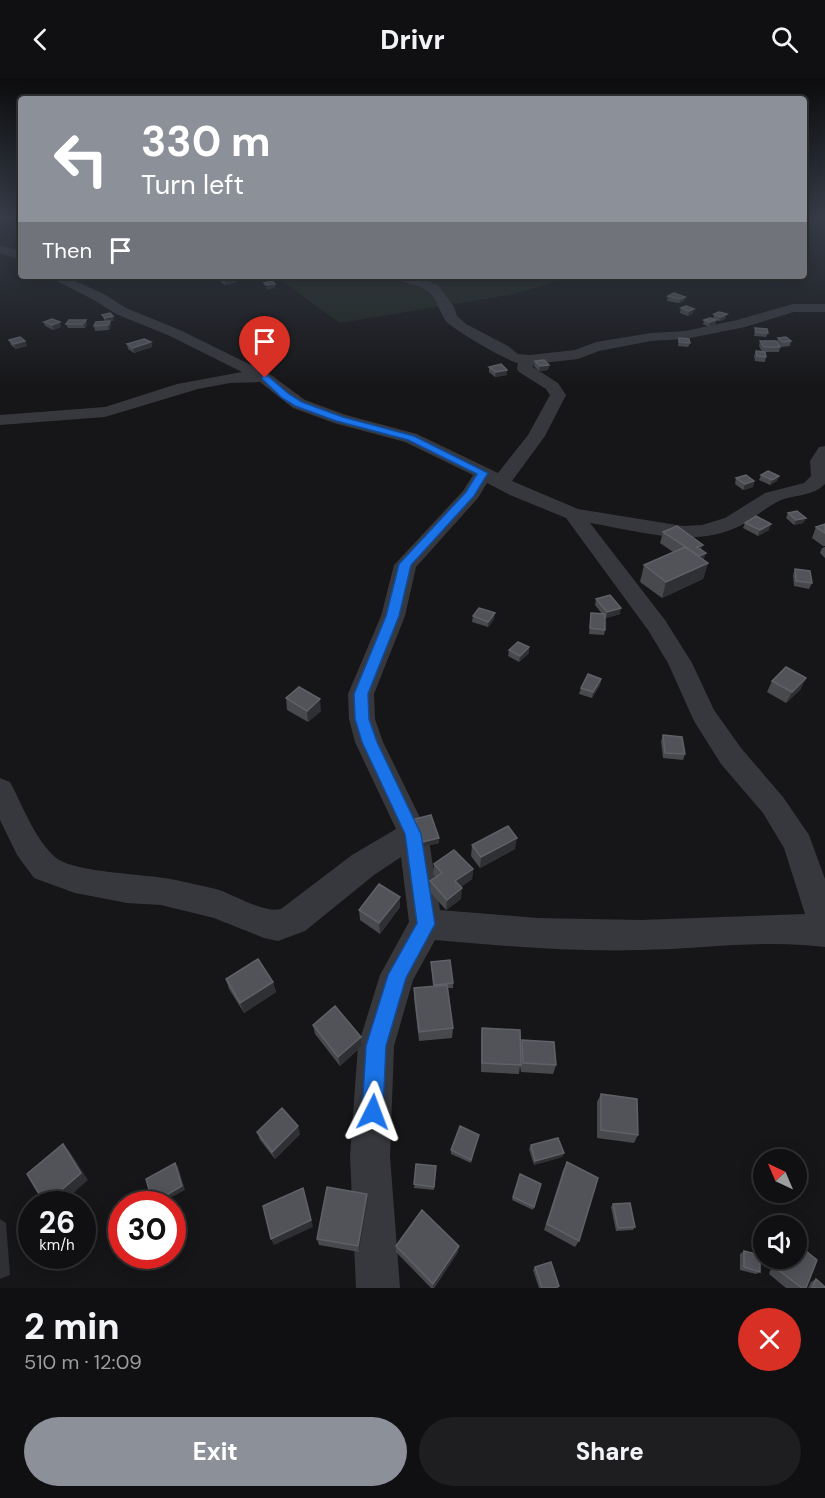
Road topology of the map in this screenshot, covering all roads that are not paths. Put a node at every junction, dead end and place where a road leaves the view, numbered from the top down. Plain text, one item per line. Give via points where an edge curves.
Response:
1 (60, 279) edge
2 (410, 279) edge
3 (825, 308) edge
4 (528, 364) junction
5 (265, 378) junction
6 (0, 420) edge
7 (825, 451) edge
8 (492, 478) junction
9 (573, 514) junction
10 (0, 790) edge
11 (413, 834) junction
12 (825, 920) edge
13 (426, 924) junction
14 (825, 932) edge
15 (378, 1288) edge

1 - 5 street
2 - 4 street via 433,288 461,327 506,350 513,362
3 - 4 street via 793,308 740,324 596,347
4 - 8 street via 558,395 536,436
5 - 6 street via 231,378 105,412
5 - 8 street via 299,404 411,438
7 - 9 street via 819,461 821,477 811,488 771,497 732,522 704,531 683,532
8 - 9 street
8 - 11 street via 471,494 405,564 393,616 361,694 362,719 369,742
9 - 12 street via 657,626 680,663 703,714 798,844
10 - 11 street via 28,846 45,868 75,879 161,891 217,904 278,926 293,920 363,865
11 - 13 street
13 - 14 street via 537,933 641,935 794,928
13 - 15 street via 397,975 376,1046 370,1156

